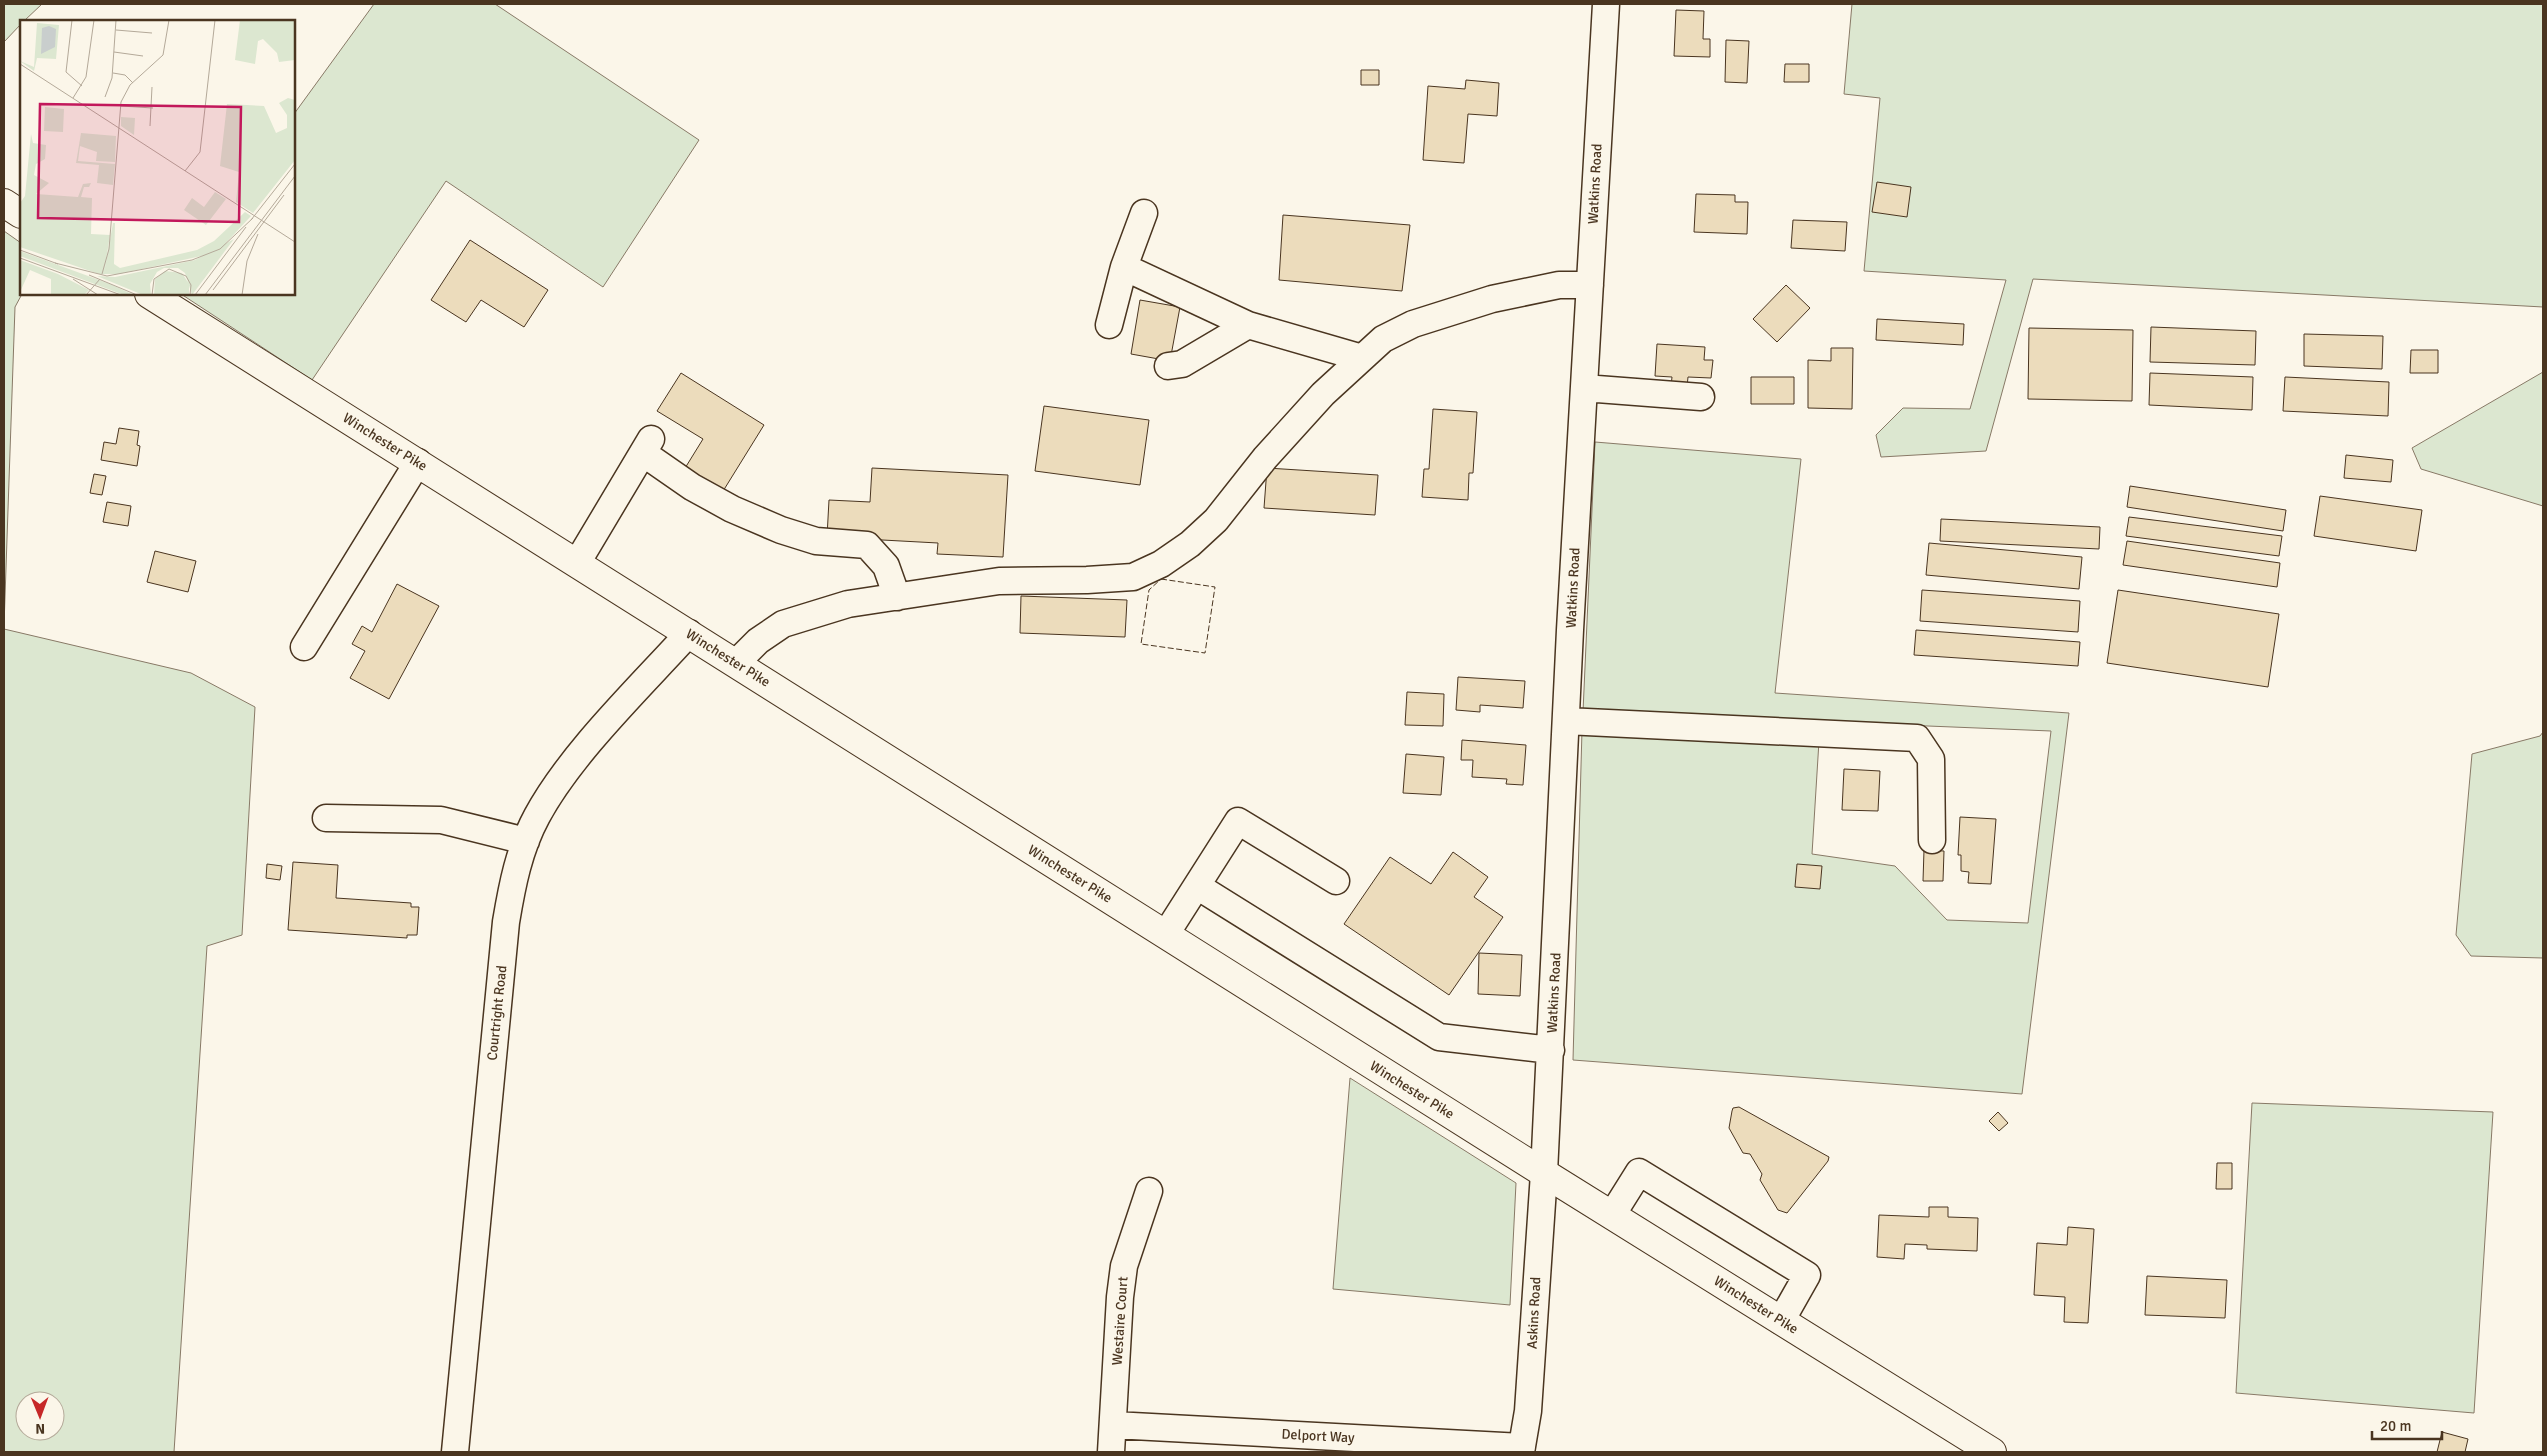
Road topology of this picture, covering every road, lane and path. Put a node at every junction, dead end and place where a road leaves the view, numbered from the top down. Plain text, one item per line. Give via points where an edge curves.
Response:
1 (1606, 4) edge
2 (4, 203) edge
3 (20, 213) edge
4 (1144, 213) dead end
5 (1124, 267) junction
6 (1590, 285) junction
7 (151, 295) edge
8 (1109, 325) dead end
9 (1248, 325) junction
10 (1362, 358) junction
11 (1168, 366) dead end
12 (1584, 388) junction
13 (1701, 397) dead end
14 (418, 462) junction
15 (577, 562) junction
16 (897, 597) junction
17 (689, 633) junction
18 (304, 647) dead end
19 (736, 663) junction
20 (1566, 720) junction
21 (326, 818) dead end
22 (1932, 840) dead end
23 (526, 841) junction
24 (1336, 881) dead end
25 (1197, 886) junction
26 (1166, 934) junction
27 (1551, 1050) junction
28 (1544, 1173) junction
29 (1150, 1191) dead end
30 (1612, 1215) junction
31 (1781, 1321) junction
32 (1114, 1425) junction
33 (1521, 1450) edge
34 (455, 1452) edge
35 (1111, 1452) edge
36 (1992, 1452) edge

1 - 6 street, Watkins Road
2 - 3 main road
4 - 5 street
5 - 8 street
5 - 9 street
6 - 10 street via 1559,285 1492,299 1422,321 1383,339
6 - 12 street, Watkins Road
7 - 14 main road, Winchester Pike
9 - 10 street
9 - 11 street via 1182,364
10 - 16 street via 1323,394 1265,458 1216,520 1161,564 1133,577 999,581
12 - 13 street
12 - 20 street, Watkins Road
14 - 15 main road, Winchester Pike
14 - 18 street
15 - 16 street via 647,446 692,487 732,509 816,541 867,545 886,566
15 - 17 main road, Winchester Pike
16 - 19 street via 848,604 783,624 758,641
17 - 19 main road, Winchester Pike
17 - 23 street, Courtright Road via 589,743 550,794
19 - 26 main road, Winchester Pike
20 - 22 street via 1917,738 1931,759
20 - 27 street, Watkins Road
21 - 23 street via 441,820
23 - 34 street, Courtright Road via 513,883 506,922
24 - 25 street via 1238,821
25 - 26 street
25 - 27 street via 1439,1037
26 - 28 main road, Winchester Pike
27 - 28 street, Watkins Road
28 - 30 main road, Winchester Pike
28 - 33 street, Askins Road via 1528,1411
29 - 32 street, Westaire Court via 1124,1266
30 - 31 main road, Winchester Pike
30 - 31 street via 1639,1172 1799,1269 1807,1275
31 - 36 main road, Winchester Pike
32 - 33 street, Delport Way
32 - 35 street, Westaire Court

